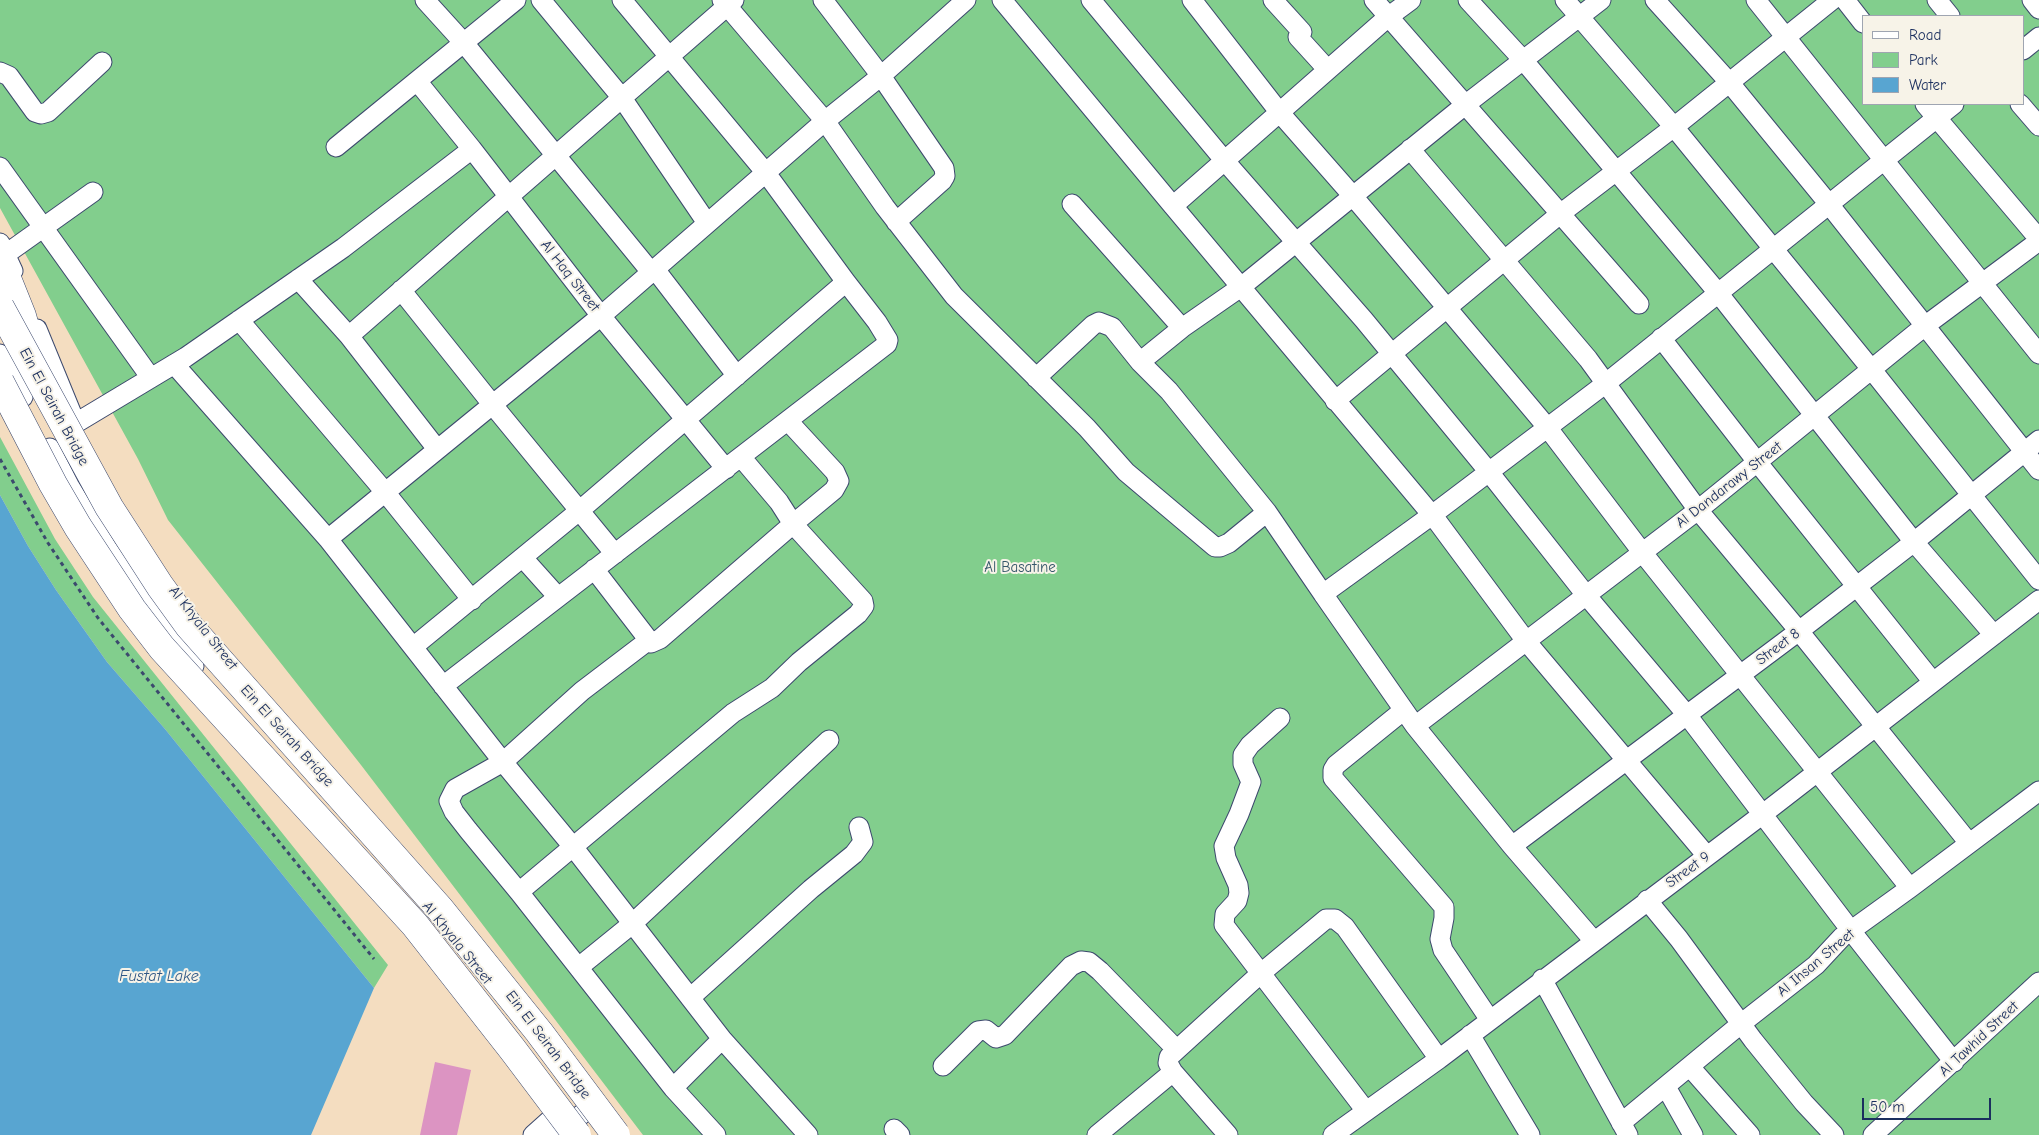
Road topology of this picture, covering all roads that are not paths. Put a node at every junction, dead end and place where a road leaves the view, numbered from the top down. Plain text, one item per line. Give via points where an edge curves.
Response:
1 (425, 0) edge
2 (516, 0) edge
3 (541, 0) edge
4 (622, 0) edge
5 (823, 0) edge
6 (966, 0) edge
7 (1002, 0) edge
8 (1091, 0) edge
9 (1192, 0) edge
10 (1273, 0) edge
11 (1374, 0) edge
12 (1411, 0) edge
13 (1468, 0) edge
14 (1565, 0) edge
15 (1601, 0) edge
16 (1655, 0) edge
17 (1756, 0) edge
18 (1832, 0) edge
19 (1845, 0) edge
20 (1936, 0) edge
21 (2032, 0) edge
22 (728, 2) edge
23 (2039, 9) edge
24 (1949, 15) edge
25 (1388, 17) junction
26 (1580, 17) junction
27 (1862, 22) edge
28 (1786, 37) junction
29 (2039, 37) edge
30 (464, 43) junction
31 (2024, 49) edge
32 (670, 57) junction
33 (1524, 61) junction
34 (102, 62) dead end
35 (1328, 70) junction
36 (0, 72) edge
37 (881, 76) junction
38 (417, 81) junction
39 (1729, 82) junction
40 (622, 98) junction
41 (1465, 105) junction
42 (1951, 105) edge
43 (2021, 105) edge
44 (1931, 111) edge
45 (1280, 113) junction
46 (825, 121) junction
47 (2039, 126) edge
48 (1674, 127) junction
49 (336, 147) dead end
50 (472, 149) junction
51 (1410, 149) junction
52 (555, 155) junction
53 (1224, 160) junction
54 (1884, 160) junction
55 (0, 167) edge
56 (1616, 171) junction
57 (766, 173) junction
58 (93, 192) dead end
59 (1352, 195) junction
60 (508, 196) junction
61 (1828, 203) junction
62 (1072, 204) dead end
63 (1174, 206) junction
64 (1560, 214) junction
65 (896, 222) junction
66 (707, 223) junction
67 (43, 228) junction
68 (2039, 240) edge
69 (1297, 242) junction
70 (1773, 248) junction
71 (2, 253) edge
72 (1504, 261) junction
73 (653, 270) junction
74 (298, 279) junction
75 (846, 282) junction
76 (1982, 284) junction
77 (1241, 287) junction
78 (402, 290) junction
79 (1719, 294) junction
80 (1639, 304) dead end
81 (0, 307) edge
82 (1447, 309) junction
83 (601, 316) junction
84 (239, 320) junction
85 (1926, 325) junction
86 (1182, 328) junction
87 (349, 336) junction
88 (1661, 338) junction
89 (0, 354) edge
90 (1391, 354) junction
91 (2039, 354) edge
92 (1140, 362) junction
93 (174, 364) junction
94 (1872, 370) junction
95 (737, 376) junction
96 (151, 378) junction
97 (1036, 378) junction
98 (0, 382) edge
99 (40, 382) junction
100 (1605, 384) junction
101 (1335, 401) junction
102 (492, 404) junction
103 (1816, 415) junction
104 (686, 420) junction
105 (788, 421) junction
106 (76, 423) junction
107 (1547, 427) junction
108 (2039, 440) edge
109 (437, 449) junction
110 (2024, 452) junction
111 (741, 457) junction
112 (1758, 464) junction
113 (726, 469) junction
114 (2039, 470) edge
115 (1489, 472) junction
116 (385, 492) junction
117 (1970, 496) junction
118 (1698, 510) junction
119 (579, 511) junction
120 (1267, 512) junction
121 (1432, 515) junction
122 (793, 524) junction
123 (328, 538) junction
124 (1914, 542) junction
125 (1642, 552) junction
126 (615, 554) junction
127 (523, 558) junction
128 (594, 569) junction
129 (2039, 580) edge
130 (1856, 585) junction
131 (1323, 594) junction
132 (1586, 595) junction
133 (558, 597) junction
134 (472, 600) junction
135 (2039, 600) edge
136 (1799, 631) junction
137 (1994, 635) junction
138 (648, 640) junction
139 (1526, 641) junction
140 (413, 647) junction
141 (1740, 674) junction
142 (1933, 682) junction
143 (443, 686) junction
144 (1404, 710) junction
145 (1687, 715) junction
146 (1280, 718) dead end
147 (1415, 726) junction
148 (1876, 727) junction
149 (829, 740) dead end
150 (1626, 761) junction
151 (502, 762) junction
152 (1818, 772) junction
153 (2039, 790) edge
154 (1763, 814) junction
155 (859, 827) dead end
156 (1969, 844) junction
157 (1512, 846) junction
158 (574, 848) junction
159 (1707, 856) junction
160 (1910, 888) junction
161 (519, 892) junction
162 (1647, 900) junction
163 (632, 924) junction
164 (1852, 932) junction
165 (1594, 941) junction
166 (578, 967) junction
167 (1260, 974) junction
168 (1542, 979) junction
169 (2039, 982) edge
170 (690, 998) junction
171 (1490, 1020) junction
172 (1742, 1023) junction
173 (1470, 1035) junction
174 (722, 1039) junction
175 (1176, 1049) junction
176 (1439, 1059) junction
177 (1954, 1062) junction
178 (943, 1066) dead end
179 (1690, 1067) junction
180 (1173, 1072) junction
181 (1666, 1087) junction
182 (674, 1088) junction
183 (587, 1110) junction
184 (1366, 1111) junction
185 (1625, 1129) edge
186 (562, 1131) edge
187 (1336, 1134) edge
188 (532, 1135) edge
189 (605, 1135) edge
190 (616, 1135) edge
191 (716, 1135) edge
192 (808, 1135) edge
193 (1097, 1135) edge
194 (1228, 1135) edge
195 (1530, 1135) edge
196 (1693, 1135) edge
197 (1750, 1135) edge
198 (1834, 1135) edge
199 (1873, 1135) edge

1 - 30 street
2 - 30 street
3 - 40 street
4 - 32 street
5 - 37 street
6 - 37 street
7 - 63 street
8 - 53 street
9 - 45 street
10 - 35 street via 1302,32 1298,37
11 - 25 street
12 - 25 street
13 - 33 street
14 - 26 street
15 - 26 street
16 - 39 street
17 - 28 street
18 - 28 street
19 - 27 street
20 - 24 street
21 - 23 street
22 - 32 street
22 - 46 street
25 - 35 street
25 - 41 street
26 - 33 street
26 - 48 street
28 - 39 street
28 - 54 street
29 - 31 street
30 - 38 street
30 - 52 street
32 - 40 street
32 - 57 street
33 - 41 street
33 - 56 street
34 - 36 street via 48,112 41,114 35,112 9,76
35 - 45 street
37 - 46 street
37 - 65 street via 945,172 936,188
38 - 49 street
38 - 50 street, Al Haq Street
39 - 48 street
39 - 61 street
40 - 52 street
40 - 66 street
41 - 51 street
41 - 64 street
42 - 44 street
43 - 47 street
44 - 54 street
44 - 68 street
45 - 53 street
45 - 59 street
46 - 57 street
46 - 65 street
48 - 56 street
48 - 70 street
50 - 60 street, Al Haq Street
50 - 74 street
51 - 59 street
51 - 72 street
52 - 60 street
52 - 73 street
53 - 63 street
53 - 69 street
54 - 61 street
54 - 76 street
55 - 67 street
56 - 64 street
56 - 79 street
57 - 66 street
57 - 75 street
58 - 67 street
59 - 69 street
59 - 82 street
60 - 78 street
60 - 83 street, Al Haq Street
61 - 70 street
61 - 85 street
62 - 86 street
63 - 77 street
64 - 72 street
64 - 80 street
65 - 97 street via 954,296
66 - 73 street
67 - 71 street
67 - 96 street
68 - 76 street, Al Dandarawy Street
69 - 77 street
69 - 90 street
70 - 79 street
70 - 94 street
71 - 99 highway, bridge
71 - 106 street, Al Khyala Street
72 - 82 street
72 - 100 street via 1588,359
73 - 83 street
73 - 95 street
74 - 84 street
74 - 87 street
75 - 95 street
75 - 105 street via 878,322 887,344
76 - 85 street, Al Dandarawy Street
76 - 91 street
77 - 86 street
77 - 101 street
78 - 87 street
78 - 102 street
79 - 88 street
79 - 103 street
81 - 99 highway, Ein El Seirah Bridge, bridge
82 - 90 street
82 - 107 street
83 - 102 street
83 - 104 street, Al Haq Street
84 - 93 street
84 - 116 street
85 - 94 street, Al Dandarawy Street
85 - 110 street
86 - 92 street
87 - 109 street
88 - 100 street
88 - 112 street
89 - 186 street, Al Khyala Street via 70,487 150,610 472,1011
90 - 101 street
90 - 115 street
92 - 97 street via 1112,327 1099,322
92 - 120 street via 1169,391
93 - 96 street
93 - 123 street
94 - 103 street, Al Dandarawy Street
94 - 117 street
95 - 104 street
96 - 106 street
97 - 120 street via 1126,472 1215,547 1229,543
98 - 186 highway, Ein El Seirah Bridge, bridge via 78,527 132,609 162,648 415,925 513,1050
99 - 190 highway, Ein El Seirah Bridge, bridge via 109,507 189,626 440,909 539,1032
100 - 107 street
100 - 118 street
101 - 121 street
102 - 109 street
102 - 119 street
103 - 112 street, Al Dandarawy Street
103 - 124 street
104 - 113 street, Al Haq Street
104 - 119 street
105 - 111 street
105 - 122 street via 835,472 839,481 834,490
106 - 183 street, Al Khyala Street via 134,534 173,591 497,992
107 - 115 street
107 - 125 street
108 - 110 street, Street 8
109 - 116 street
110 - 114 street
110 - 117 street, Street 8
111 - 113 street
111 - 122 street
112 - 118 street, Al Dandarawy Street
112 - 130 street
113 - 126 street
115 - 121 street
115 - 132 street
116 - 123 street
116 - 134 street
117 - 124 street, Street 8
117 - 129 street
118 - 125 street, Al Dandarawy Street
118 - 136 street
119 - 126 street
119 - 127 street
120 - 131 street
121 - 131 street
121 - 139 street
122 - 138 street via 660,639 653,643
122 - 158 street via 864,606 772,688 733,713
123 - 140 street
124 - 130 street, Street 8
124 - 137 street
125 - 132 street, Al Dandarawy Street
125 - 141 street
126 - 128 street
127 - 133 street
127 - 134 street
128 - 133 street
128 - 138 street
130 - 136 street, Street 8
130 - 142 street
131 - 144 street
132 - 139 street, Al Dandarawy Street
132 - 145 street
133 - 143 street
134 - 140 street
135 - 137 street, Street 9
136 - 141 street, Street 8
136 - 148 street
137 - 142 street, Street 9
138 - 151 street via 582,691
139 - 147 street, Al Dandarawy Street
139 - 150 street
140 - 143 street
141 - 145 street, Street 8
141 - 152 street
142 - 148 street, Street 9
143 - 151 street
144 - 147 street
144 - 171 street via 1336,765 1333,778 1444,908 1440,939 1443,950
145 - 150 street, Street 8
145 - 154 street
146 - 167 street via 1242,755 1251,782 1224,846 1238,885 1236,901 1225,914 1224,925
147 - 157 street
148 - 152 street, Street 9
148 - 156 street
149 - 163 street
150 - 157 street, Street 8
150 - 159 street
151 - 158 street
151 - 161 street via 455,789 449,801 454,812
152 - 154 street, Street 9
152 - 160 street
153 - 156 street, Al Ihsan Street
154 - 159 street, Street 9
154 - 164 street
155 - 170 street via 861,847
156 - 160 street, Al Ihsan Street
157 - 165 street
158 - 161 street
158 - 163 street
159 - 162 street, Street 9
160 - 164 street, Al Ihsan Street
161 - 166 street
162 - 165 street, Street 9
162 - 172 street
163 - 166 street
163 - 170 street
164 - 172 street, Al Ihsan Street via 1833,945 1806,974
164 - 177 street
165 - 168 street, Street 9
166 - 182 street
167 - 175 street
167 - 176 street via 1318,924 1326,919 1335,919
167 - 184 street
168 - 171 street, Street 9
168 - 185 street
169 - 177 street, Al Tawhid Street
170 - 174 street
171 - 173 street, Street 9
172 - 179 street, Al Ihsan Street
172 - 198 street
173 - 176 street, Street 9
173 - 195 street
174 - 182 street
174 - 192 street
175 - 178 street via 1100,971 1089,962 1081,961 1071,966 1005,1035 996,1038 986,1030 978,1031
175 - 180 street via 1168,1063
176 - 184 street, Street 9
177 - 199 street, Al Tawhid Street
179 - 181 street, Al Ihsan Street
179 - 197 street
180 - 193 street
180 - 194 street
181 - 185 street, Al Ihsan Street
181 - 196 street
182 - 191 street
183 - 186 street
183 - 189 street, Al Khyala Street
184 - 187 street, Street 9
186 - 188 street

